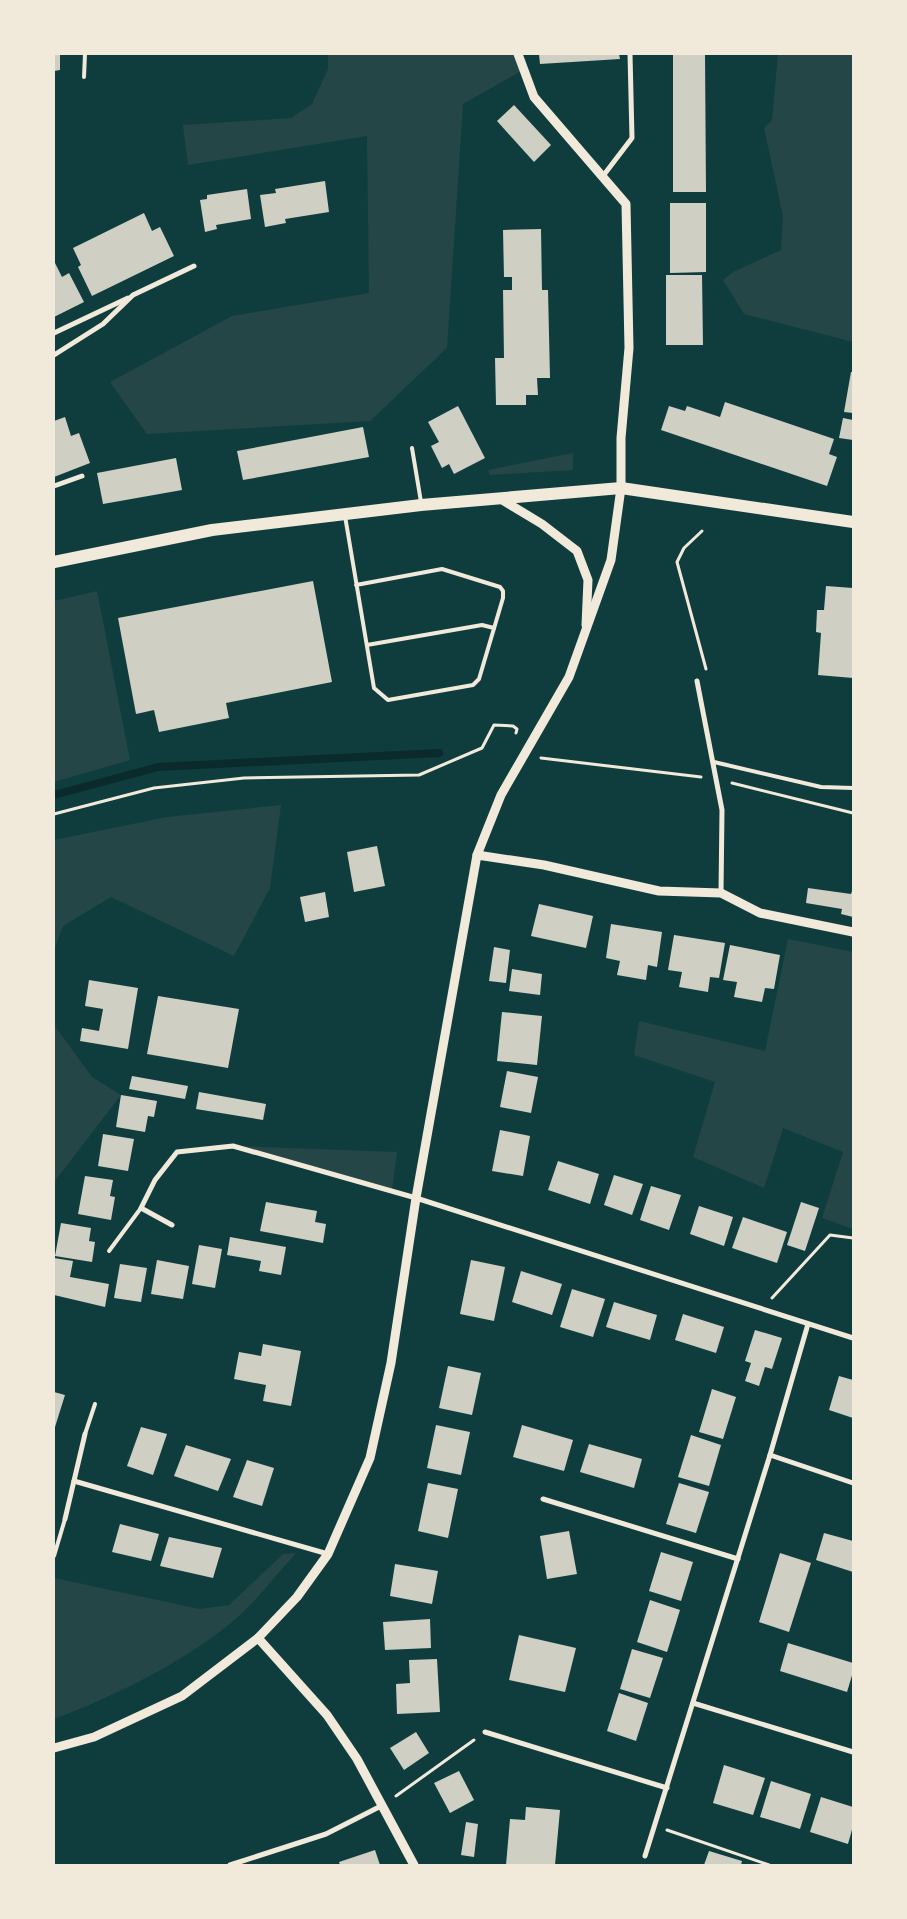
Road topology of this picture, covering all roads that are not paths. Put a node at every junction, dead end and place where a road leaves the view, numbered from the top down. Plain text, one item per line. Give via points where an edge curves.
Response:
1 (85, 54) edge
2 (518, 54) edge
3 (630, 54) edge
4 (84, 78) dead end
5 (603, 176) junction
6 (194, 266) dead end
7 (133, 295) junction
8 (54, 333) edge
9 (54, 356) edge
10 (412, 448) dead end
11 (82, 476) dead end
12 (54, 486) edge
13 (621, 488) junction
14 (498, 498) junction
15 (422, 505) junction
16 (345, 513) junction
17 (853, 522) edge
18 (54, 562) edge
19 (356, 585) junction
20 (494, 628) junction
21 (585, 635) junction
22 (367, 645) junction
23 (697, 681) road end
24 (714, 762) junction
25 (853, 788) edge
26 (477, 855) junction
27 (721, 893) junction
28 (853, 932) edge
29 (416, 1198) junction
30 (141, 1208) junction
31 (172, 1225) dead end
32 (109, 1251) dead end
33 (808, 1324) junction
34 (853, 1338) edge
35 (95, 1404) dead end
36 (85, 1434) joint
37 (770, 1454) junction
38 (74, 1481) junction
39 (853, 1483) edge
40 (543, 1498) dead end
41 (65, 1519) joint
42 (328, 1554) junction
43 (54, 1556) edge
44 (738, 1558) junction
45 (258, 1638) junction
46 (693, 1703) junction
47 (485, 1732) road end
48 (54, 1748) edge
49 (853, 1752) edge
50 (666, 1788) junction
51 (383, 1805) junction
52 (645, 1856) dead end
53 (230, 1865) edge
54 (414, 1865) edge

1 - 4 lane
2 - 5 street via 534,97
3 - 5 street via 632,138
5 - 13 street via 626,204 629,348
6 - 7 street
7 - 8 street
7 - 9 street via 103,324
10 - 15 lane
11 - 12 street
13 - 14 main road
13 - 17 main road
13 - 21 street via 611,560
14 - 15 main road
14 - 21 street via 542,524 577,551 588,580
15 - 16 main road
16 - 18 main road via 212,530
16 - 19 lane
19 - 20 lane via 446,570 500,587 503,598
19 - 22 lane
20 - 22 lane via 482,625
20 - 22 lane via 479,679 473,686 399,699 388,700 374,688
21 - 26 street via 569,676 501,795
23 - 24 street
24 - 25 lane via 822,786
24 - 27 street via 722,810
26 - 27 street via 544,865 659,891
26 - 29 street
27 - 28 street via 760,913
29 - 30 street via 233,1146 177,1152 155,1180
29 - 33 street
29 - 42 street via 391,1363 370,1458
30 - 31 street
30 - 32 lane
33 - 34 street
33 - 37 street
35 - 36 lane
36 - 38 street
37 - 39 street
37 - 44 street
38 - 41 street
38 - 42 street
40 - 44 street
41 - 43 lane
42 - 45 street via 297,1597
44 - 46 street
45 - 48 street via 182,1696 94,1737
45 - 51 street via 327,1715
46 - 49 street
46 - 50 street
47 - 50 street
50 - 52 street
51 - 53 street via 326,1834
51 - 54 street

